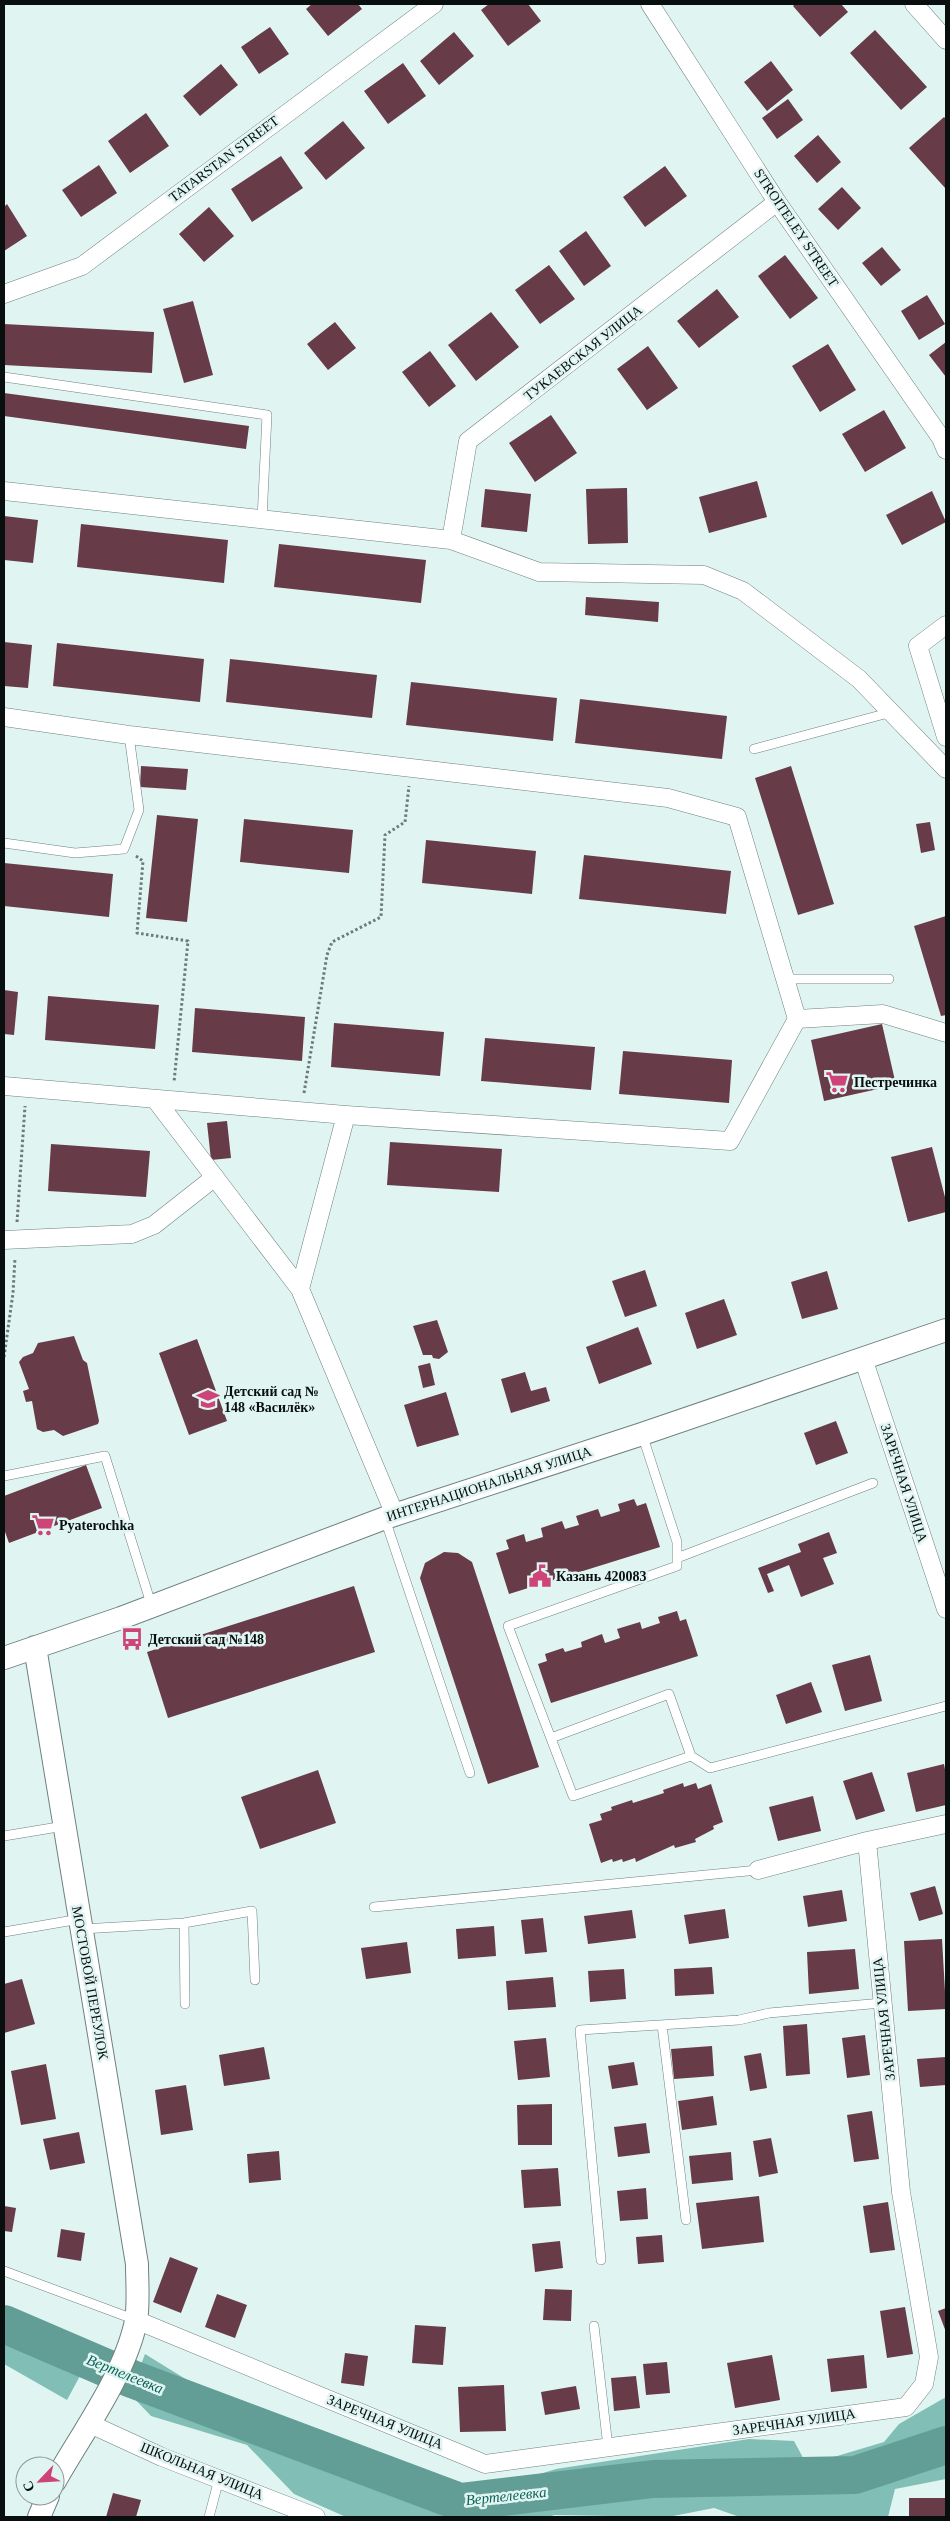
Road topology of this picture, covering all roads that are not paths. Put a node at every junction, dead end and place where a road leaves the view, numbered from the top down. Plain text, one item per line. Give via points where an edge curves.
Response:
1 (434, 4) edge
2 (650, 4) edge
3 (914, 4) edge
4 (946, 40) edge
5 (777, 202) junction
6 (4, 294) edge
7 (4, 377) edge
8 (946, 450) edge
9 (4, 491) edge
10 (262, 519) junction
11 (452, 540) junction
12 (946, 625) edge
13 (892, 712) junction
14 (4, 717) edge
15 (129, 735) junction
16 (946, 737) edge
17 (754, 748) dead end
18 (946, 769) edge
19 (4, 843) edge
20 (785, 979) junction
21 (889, 979) dead end
22 (797, 1019) junction
23 (946, 1033) edge
24 (4, 1086) edge
25 (163, 1100) junction
26 (346, 1115) junction
27 (215, 1177) junction
28 (4, 1240) edge
29 (300, 1289) junction
30 (946, 1330) edge
31 (862, 1358) junction
32 (642, 1434) junction
33 (4, 1476) edge
34 (873, 1483) dead end
35 (390, 1517) junction
36 (677, 1558) junction
37 (152, 1607) junction
38 (946, 1609) edge
39 (35, 1647) junction
40 (4, 1658) edge
41 (946, 1706) edge
42 (551, 1738) junction
43 (692, 1756) junction
44 (470, 1773) dead end
45 (946, 1824) edge
46 (64, 1826) junction
47 (4, 1836) edge
48 (866, 1841) junction
49 (758, 1870) joint
50 (374, 1907) dead end
51 (184, 1923) junction
52 (80, 1924) junction
53 (4, 1932) edge
54 (255, 1980) dead end
55 (882, 2003) junction
56 (186, 2004) dead end
57 (662, 2025) junction
58 (686, 2220) dead end
59 (601, 2260) dead end
60 (4, 2271) edge
61 (136, 2320) junction
62 (594, 2326) dead end
63 (88, 2423) junction
64 (608, 2447) junction
65 (65, 2463) edge
66 (219, 2480) junction
67 (210, 2517) edge
68 (316, 2517) edge

1 - 6 street, TATARSTAN STREET via 82,266
2 - 5 street, STROITELEY STREET
3 - 4 street
5 - 8 street, STROITELEY STREET via 941,438
5 - 11 street, ТУКАЕВСКАЯ УЛИЦА via 468,441
7 - 10 lane via 267,415
9 - 10 street
10 - 11 street
11 - 13 street via 539,572 704,575 743,591 859,679
12 - 16 street via 918,646
13 - 17 lane
13 - 18 street
14 - 15 street
15 - 19 lane via 139,810 124,848 75,853
15 - 20 street via 668,798 737,818
20 - 21 lane
20 - 22 street
22 - 23 street via 883,1014
22 - 26 street via 730,1141
24 - 25 street
25 - 26 street
25 - 27 street
26 - 29 street
27 - 28 street via 154,1225 132,1234
27 - 29 street
29 - 35 street
30 - 31 street, ИНТЕРНАЦИОНАЛЬНАЯ УЛИЦА
31 - 32 street, ИНТЕРНАЦИОНАЛЬНАЯ УЛИЦА
31 - 38 street, ЗАРЕЧНАЯ УЛИЦА
32 - 35 street, ИНТЕРНАЦИОНАЛЬНАЯ УЛИЦА
32 - 36 lane via 676,1542
33 - 37 lane via 105,1456
34 - 36 lane
35 - 37 street, ИНТЕРНАЦИОНАЛЬНАЯ УЛИЦА
35 - 44 lane
36 - 42 lane via 677,1566 508,1626
37 - 39 street, ИНТЕРНАЦИОНАЛЬНАЯ УЛИЦА
39 - 40 street, ИНТЕРНАЦИОНАЛЬНАЯ УЛИЦА
39 - 46 street, МОСТОВОЙ ПЕРЕУЛОК
41 - 43 lane via 710,1768
42 - 43 lane via 573,1796
42 - 43 lane via 669,1694
45 - 48 street
46 - 47 lane
46 - 52 street, МОСТОВОЙ ПЕРЕУЛОК
48 - 49 street
48 - 55 street, ЗАРЕЧНАЯ УЛИЦА
49 - 50 lane
51 - 52 lane
51 - 54 lane via 252,1911
51 - 56 lane
52 - 53 lane
52 - 61 street, МОСТОВОЙ ПЕРЕУЛОК via 137,2264
55 - 57 lane via 769,2013 738,2020
55 - 64 street, ЗАРЕЧНАЯ УЛИЦА via 901,2192 929,2357 924,2384 906,2407
57 - 58 lane
57 - 59 lane via 580,2030
60 - 61 lane
61 - 63 street, МОСТОВОЙ ПЕРЕУЛОК via 115,2378
61 - 64 street, ЗАРЕЧНАЯ УЛИЦА via 485,2464
62 - 64 lane
63 - 65 street, МОСТОВОЙ ПЕРЕУЛОК
63 - 66 street, ШКОЛЬНАЯ УЛИЦА
66 - 67 lane
66 - 68 street, ШКОЛЬНАЯ УЛИЦА

